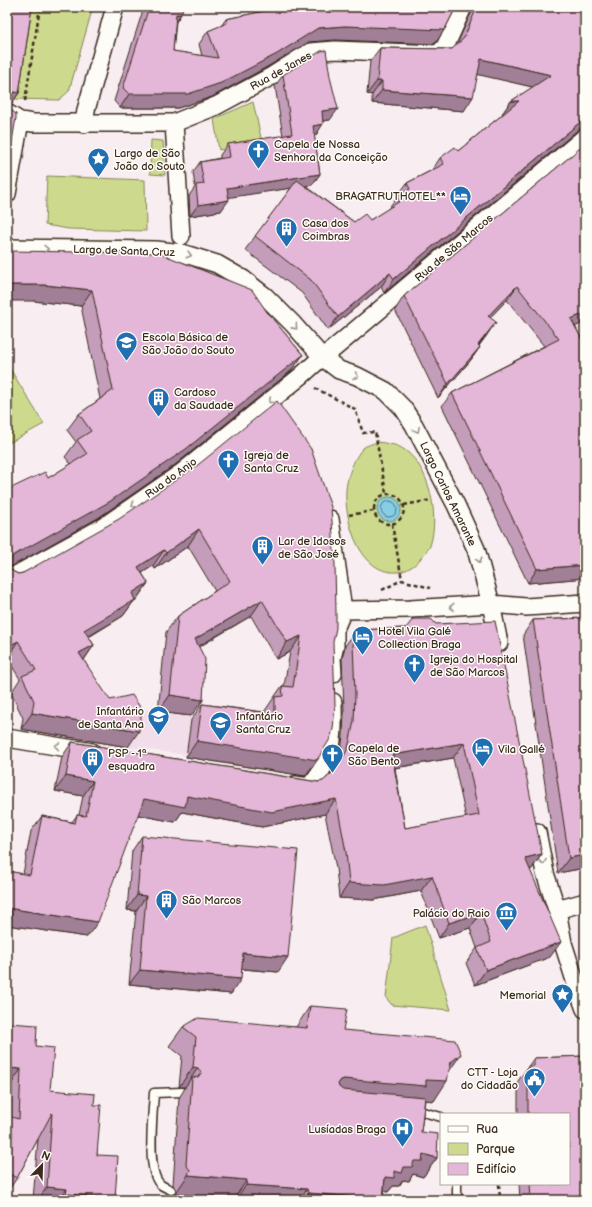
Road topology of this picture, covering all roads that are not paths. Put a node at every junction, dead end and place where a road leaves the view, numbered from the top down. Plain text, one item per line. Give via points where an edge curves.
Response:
1 (115, 7) edge
2 (463, 7) edge
3 (20, 119) edge
4 (168, 123) junction
5 (84, 124) junction
6 (585, 137) edge
7 (7, 194) edge
8 (181, 236) dead end
9 (7, 248) edge
10 (322, 357) junction
11 (330, 518) edge
12 (7, 580) edge
13 (585, 603) edge
14 (491, 604) junction
15 (343, 610) junction
16 (502, 658) edge
17 (7, 738) edge
18 (110, 754) edge
19 (283, 783) edge
20 (534, 819) edge
21 (585, 902) edge
22 (557, 910) junction
23 (585, 1009) edge
24 (182, 1092) dead end
25 (400, 1110) edge
26 (440, 1117) edge
27 (457, 1185) edge
28 (171, 1190) dead end
29 (457, 1200) edge

1 - 5 street
2 - 4 street, Rua de Janes via 445,47 438,54 335,50 310,52 216,106
3 - 5 street
3 - 7 street
4 - 5 street
4 - 8 street
6 - 10 street, Rua de São Marcos
9 -> 10 street, Largo de Santa Cruz via 156,250 182,253 217,264 243,279 266,297
10 -> 12 street, Rua do Anjo via 174,477 103,527
10 -> 14 street, Largo Carlos Amarante via 339,370 386,391 403,408 476,549
11 - 15 street
13 - 14 street via 526,607
14 -> 15 street
14 - 16 street, Largo Carlos Amarante
15 - 19 street via 335,630 332,658 333,738 328,759 321,774 309,787
18 -> 17 street
20 -> 22 street via 545,873
21 - 22 street
22 - 23 street via 563,943
24 - 28 lane via 154,1093 152,1169 159,1184
25 - 26 lane
27 - 29 lane

